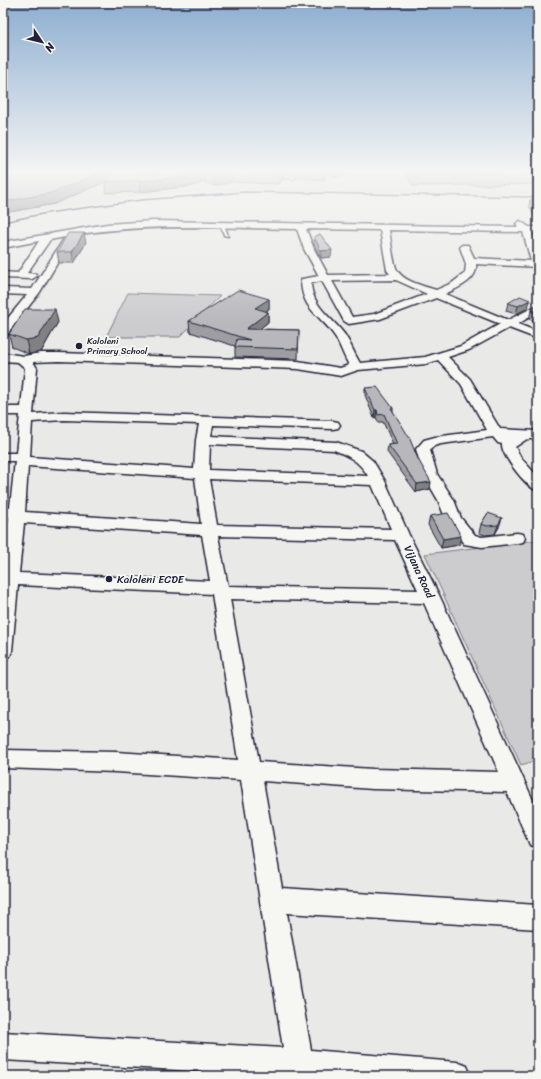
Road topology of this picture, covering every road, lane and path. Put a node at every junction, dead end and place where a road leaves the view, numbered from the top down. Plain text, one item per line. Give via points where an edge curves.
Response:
1 (222, 224) junction
2 (300, 226) junction
3 (384, 227) junction
4 (526, 230) junction
5 (538, 230) edge
6 (73, 233) junction
7 (480, 235) dead end
8 (226, 236) dead end
9 (47, 237) junction
10 (3, 245) edge
11 (465, 247) dead end
12 (469, 261) junction
13 (538, 264) edge
14 (3, 274) edge
15 (21, 275) junction
16 (44, 277) junction
17 (398, 277) junction
18 (325, 278) junction
19 (3, 291) edge
20 (34, 292) junction
21 (437, 294) junction
22 (538, 308) edge
23 (510, 324) junction
24 (4, 330) edge
25 (538, 336) edge
26 (440, 356) junction
27 (3, 357) edge
28 (24, 360) junction
29 (357, 367) junction
30 (3, 411) edge
31 (27, 414) junction
32 (207, 420) junction
33 (333, 424) dead end
34 (496, 433) junction
35 (533, 435) edge
36 (203, 440) junction
37 (508, 445) junction
38 (3, 457) edge
39 (23, 459) junction
40 (201, 474) junction
41 (378, 480) junction
42 (538, 486) edge
43 (12, 513) edge
44 (209, 530) junction
45 (401, 536) junction
46 (517, 538) dead end
47 (8, 576) edge
48 (220, 590) junction
49 (431, 597) junction
50 (3, 651) edge
51 (3, 758) edge
52 (250, 771) junction
53 (514, 782) junction
54 (538, 837) edge
55 (273, 900) junction
56 (538, 917) edge
57 (3, 1046) edge
58 (301, 1070) edge
59 (456, 1076) edge

1 - 2 street
1 - 6 street via 143,224
1 - 8 lane
2 - 3 street
2 - 18 street
3 - 4 street
3 - 17 street via 392,270
4 - 5 street
4 - 7 street
4 - 13 street
6 - 9 street
6 - 16 street
9 - 10 street
9 - 15 street
11 - 12 street
12 - 13 street
12 - 21 street via 470,274
14 - 15 street
15 - 16 street
16 - 20 street
17 - 18 street
17 - 21 street
18 - 21 street via 349,321 389,313
18 - 29 street via 306,282 305,293 317,314 340,336
19 - 20 street
20 - 24 street via 14,311
21 - 23 street
22 - 23 street
23 - 25 street
23 - 26 street via 465,348
26 - 29 street via 426,360
26 - 34 street via 466,382
27 - 28 street
28 - 29 street via 59,357 298,365 341,372
28 - 31 street via 31,368
30 - 31 street
31 - 32 street
31 - 39 street
32 - 33 street
32 - 36 street
34 - 35 street
34 - 37 street
34 - 46 street via 434,440 423,449 430,474 446,500 454,520 470,540 482,542
35 - 37 street
36 - 40 street
36 - 41 street, Vijana Road via 336,446 356,454 368,464
37 - 42 street via 513,457
38 - 39 street
39 - 40 street
39 - 43 street
40 - 41 street
40 - 44 street
41 - 45 street, Vijana Road
43 - 44 street
43 - 47 street
44 - 45 street
44 - 48 street
45 - 49 street, Vijana Road
47 - 48 street
47 - 50 street
48 - 49 street
48 - 52 street
49 - 53 street, Vijana Road
51 - 52 street
52 - 53 street via 373,779
52 - 55 street
53 - 54 street, Vijana Road
55 - 56 street
55 - 58 street
57 - 58 street
58 - 59 street

